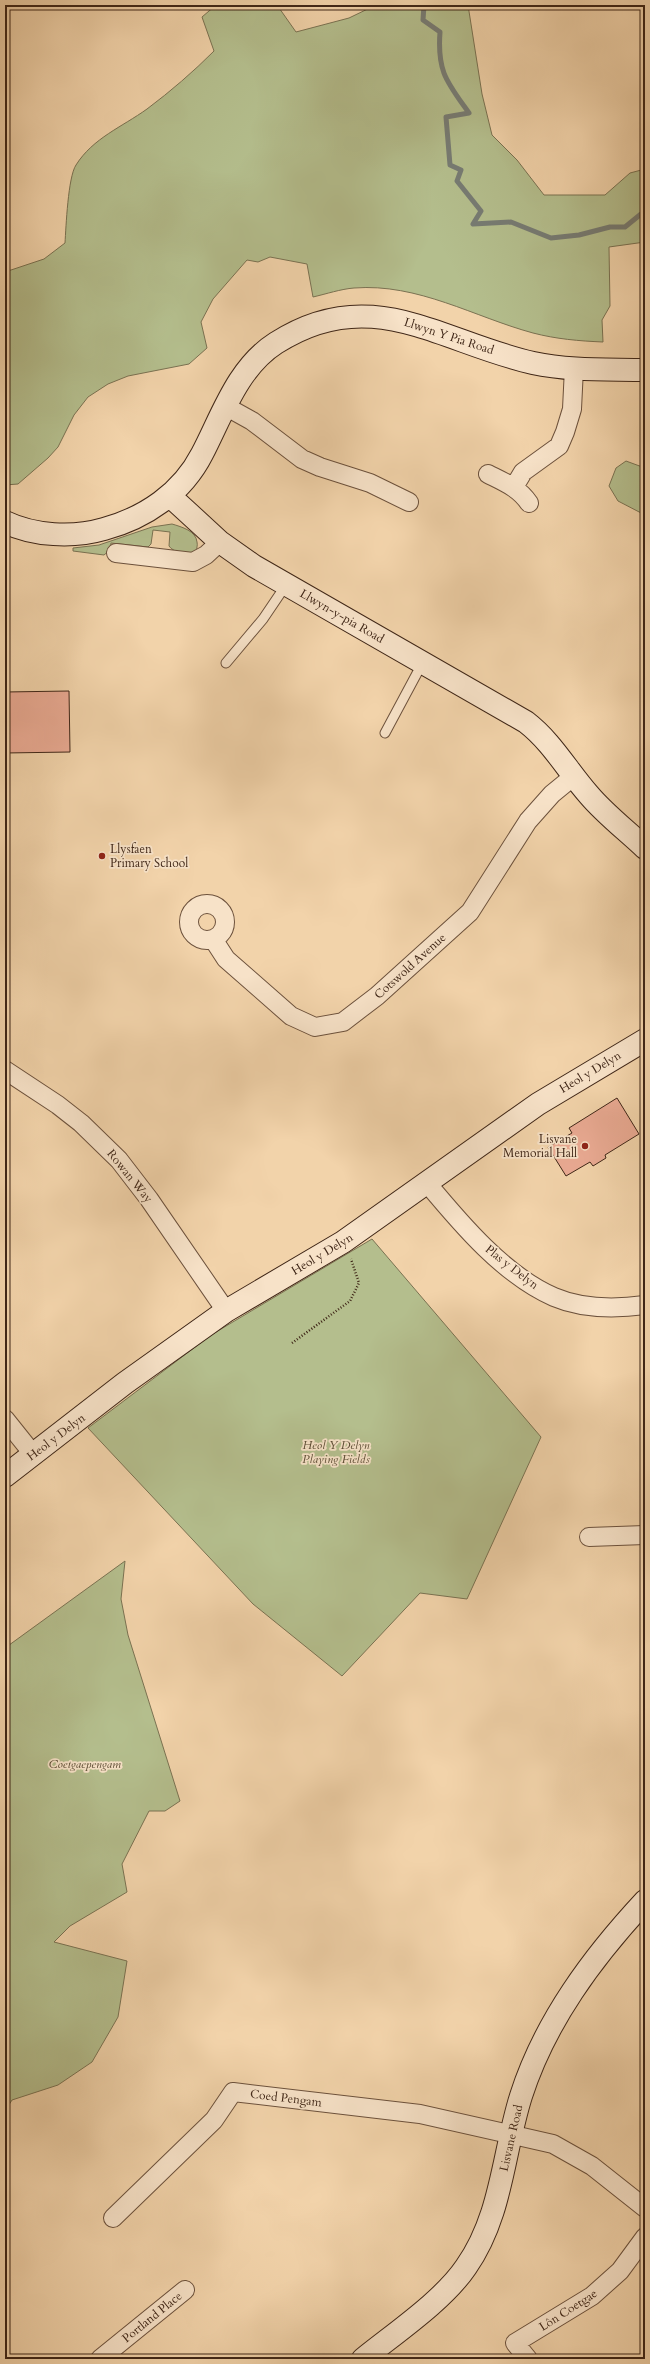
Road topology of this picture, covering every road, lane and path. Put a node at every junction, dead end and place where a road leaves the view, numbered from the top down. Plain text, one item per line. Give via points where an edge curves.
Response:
1 (574, 368) junction
2 (645, 370) edge
3 (225, 406) junction
4 (488, 474) dead end
5 (514, 487) junction
6 (170, 496) junction
7 (409, 502) dead end
8 (529, 503) dead end
9 (5, 522) edge
10 (220, 542) junction
11 (116, 553) dead end
12 (286, 584) junction
13 (423, 662) junction
14 (226, 663) dead end
15 (385, 733) dead end
16 (574, 776) junction
17 (645, 848) edge
18 (213, 939) dead end
19 (645, 1040) edge
20 (5, 1070) edge
21 (427, 1183) junction
22 (343, 1242) junction
23 (645, 1305) edge
24 (226, 1310) junction
25 (292, 1343) dead end
26 (5, 1419) edge
27 (33, 1454) junction
28 (5, 1476) edge
29 (645, 1535) edge
30 (589, 1537) dead end
31 (645, 1901) edge
32 (511, 2134) junction
33 (645, 2208) edge
34 (113, 2218) dead end
35 (645, 2237) edge
36 (185, 2290) dead end
37 (100, 2359) edge
38 (363, 2359) edge
39 (528, 2359) edge

1 - 2 street, Llwyn Y Pia Road
1 - 3 street, Llwyn Y Pia Road via 521,360 402,320 362,316 337,319 302,329 275,344 258,358
1 - 5 street via 572,409 559,446 523,472
3 - 6 street, Llwyn Y Pia Road via 199,459
3 - 7 street via 252,421 302,459 370,483
4 - 5 street
5 - 8 street
6 - 9 street via 141,515 94,532 39,532
6 - 10 street, Llwyn-y-pia Road
10 - 11 street via 206,555 193,562
10 - 12 street, Llwyn-y-pia Road
12 - 13 street, Llwyn-y-pia Road
12 - 14 lane via 263,619
13 - 15 lane
13 - 16 street, Llwyn-y-pia Road via 531,726 556,750
16 - 17 street, Llwyn-y-pia Road via 600,807
16 - 18 street, Cotswold Avenue via 552,794 528,821 470,912 377,996 343,1022 315,1027 290,1016 226,959
19 - 21 street, Heol y Delyn via 538,1104
20 - 24 street, Rowan Way via 58,1104 119,1160
21 - 22 street, Heol y Delyn
21 - 23 street, Plas y Delyn via 480,1242 538,1289 555,1297 585,1305
22 - 24 street, Heol y Delyn
22 - 25 path via 359,1283 350,1301
24 - 27 street, Heol y Delyn
26 - 27 street
27 - 28 street, Heol y Delyn
29 - 30 street
31 - 32 street, Lisvane Road via 593,1960 563,2007 521,2095
32 - 33 street via 553,2144 592,2166
32 - 34 street, Coed Pengam via 420,2114 233,2092 214,2120
32 - 38 street, Lisvane Road via 490,2221 482,2242 466,2267 454,2282 416,2317
35 - 39 street, Lôn Coetgae via 620,2271 592,2296 515,2343
36 - 37 street, Portland Place

